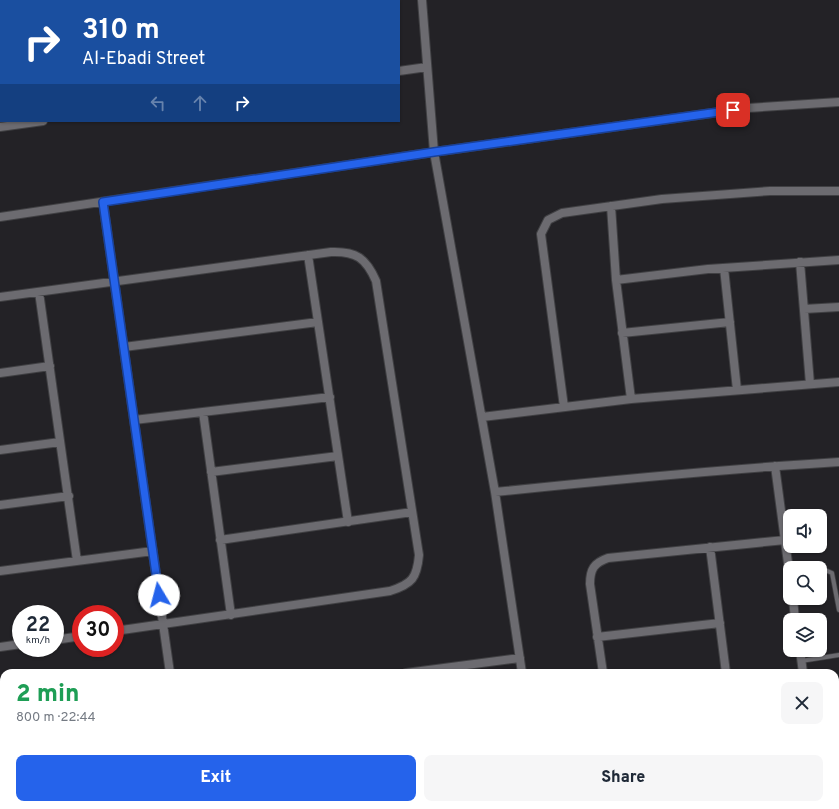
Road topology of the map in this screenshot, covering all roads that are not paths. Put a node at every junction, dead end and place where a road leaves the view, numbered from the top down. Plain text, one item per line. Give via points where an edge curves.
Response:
1 (422, 0) edge
2 (427, 67) junction
3 (400, 71) edge
4 (839, 102) edge
5 (31, 122) edge
6 (0, 127) edge
7 (434, 152) junction
8 (839, 191) edge
9 (103, 202) junction
10 (611, 206) junction
11 (0, 217) edge
12 (308, 255) junction
13 (839, 260) edge
14 (800, 262) junction
15 (724, 268) junction
16 (616, 280) junction
17 (115, 281) junction
18 (39, 292) junction
19 (0, 297) edge
20 (839, 307) edge
21 (804, 309) junction
22 (318, 322) junction
23 (730, 322) junction
24 (622, 333) junction
25 (124, 347) junction
26 (50, 366) junction
27 (0, 373) edge
28 (839, 382) edge
29 (810, 384) junction
30 (737, 390) junction
31 (330, 397) junction
32 (631, 399) junction
33 (564, 407) junction
34 (203, 412) junction
35 (482, 417) junction
36 (134, 420) junction
37 (60, 442) junction
38 (0, 450) edge
39 (338, 456) junction
40 (839, 462) edge
41 (776, 466) junction
42 (211, 472) junction
43 (495, 492) junction
44 (69, 496) junction
45 (0, 505) edge
46 (412, 512) junction
47 (348, 522) junction
48 (783, 524) edge
49 (220, 540) junction
50 (783, 540) edge
51 (710, 547) junction
52 (153, 551) junction
53 (77, 561) junction
54 (0, 571) edge
55 (827, 571) edge
56 (839, 610) edge
57 (231, 615) junction
58 (720, 623) junction
59 (163, 625) junction
60 (124, 630) edge
61 (597, 637) junction
62 (12, 645) edge
63 (0, 647) edge
64 (839, 655) edge
65 (801, 657) edge
66 (520, 658) junction
67 (801, 661) junction
68 (169, 669) edge
69 (436, 669) edge
70 (521, 669) edge
71 (602, 669) edge
72 (726, 669) edge
73 (802, 669) edge

1 - 2 street
2 - 3 street
2 - 7 street
4 - 7 street via 748,108
5 - 6 street
7 - 9 street
7 - 35 street
8 - 10 street via 770,191 662,199
9 - 11 street
9 - 17 street
10 - 16 street
10 - 33 street via 562,212 548,220 541,234
12 - 17 street
12 - 22 street
12 - 46 street via 346,252 360,257 370,267 376,281
13 - 14 street
14 - 15 street
14 - 21 street
15 - 16 street
15 - 23 street
16 - 24 street
17 - 18 street
17 - 25 street
18 - 19 street
18 - 26 street
20 - 21 street
21 - 29 street
22 - 25 street
22 - 31 street
23 - 24 street
23 - 30 street
24 - 32 street
25 - 36 street
26 - 27 street
26 - 37 street
28 - 29 street
29 - 30 street
30 - 32 street
31 - 34 street
31 - 39 street
32 - 33 street
33 - 35 street
34 - 36 street
34 - 42 street
35 - 43 street
36 - 52 street
37 - 38 street
37 - 44 street
39 - 42 street
39 - 47 street
40 - 41 street
41 - 43 street
41 - 48 street
42 - 49 street
43 - 66 street
44 - 45 street
44 - 53 street
46 - 47 street
46 - 57 street via 419,555 418,568 413,580 403,587
47 - 49 street
49 - 57 street
50 - 51 street
51 - 58 street
51 - 61 street via 608,558 597,562 590,572
52 - 53 street
52 - 59 street
53 - 54 street
55 - 56 lane via 832,573
57 - 59 street
58 - 61 street
58 - 72 street
59 - 60 street
59 - 68 street
61 - 71 street
62 - 63 street
64 - 67 lane
65 - 67 street
66 - 69 street
66 - 70 street
67 - 73 street

